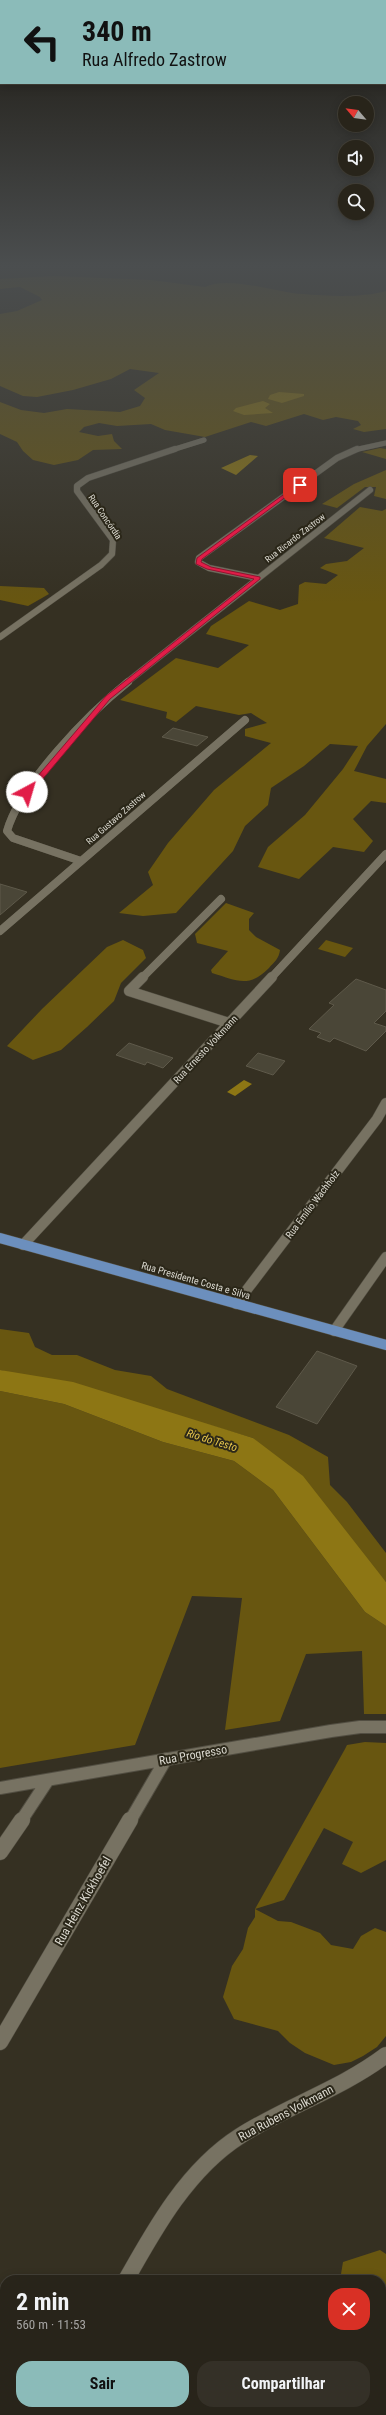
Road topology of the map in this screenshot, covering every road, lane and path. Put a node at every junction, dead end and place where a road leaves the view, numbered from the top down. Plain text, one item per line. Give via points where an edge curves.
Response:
1 (204, 440) dead end
2 (386, 443) edge
3 (370, 490) dead end
4 (258, 578) junction
5 (0, 637) edge
6 (245, 720) dead end
7 (386, 854) edge
8 (81, 861) junction
9 (222, 899) dead end
10 (0, 931) edge
11 (229, 1023) junction
12 (386, 1104) edge
13 (0, 1238) edge
14 (23, 1245) junction
15 (386, 1257) edge
16 (236, 1304) junction
17 (334, 1330) junction
18 (386, 1345) edge
19 (386, 1727) edge
20 (166, 1759) junction
21 (48, 1780) junction
22 (0, 1788) edge
23 (0, 1852) edge
24 (0, 2042) edge
25 (386, 2055) edge
26 (129, 2275) edge

1 - 5 street, Rua Concórdia via 88,478 77,486 77,491 112,540 114,553
2 - 4 street via 355,450 337,458 199,558 198,562 209,568
3 - 4 street, Rua Ricardo Zastrow
4 - 8 street, Rua Ricardo Zastrow via 108,698 79,729 12,812 7,831 13,838
6 - 8 street, Rua Gustavo Zastrow
7 - 11 street, Rua Ernesto Volkmann
8 - 10 street, Rua Gustavo Zastrow
9 - 11 street via 129,991
11 - 14 street, Rua Ernesto Volkmann
12 - 16 street, Rua Emílio Wachholz
13 - 14 main road, Rua Presidente Costa e Silva
14 - 16 main road, Rua Presidente Costa e Silva
15 - 17 street
16 - 17 main road, Rua Presidente Costa e Silva
17 - 18 main road, Rua Presidente Costa e Silva
19 - 20 street, Rua Progresso via 331,1731
20 - 21 street, Rua Progresso
20 - 24 street, Rua Heinz Kickhoefel
21 - 22 street, Rua Progresso
21 - 23 street
25 - 26 street, Rua Rubens Volkmann via 345,2082 228,2144 208,2162 188,2186

